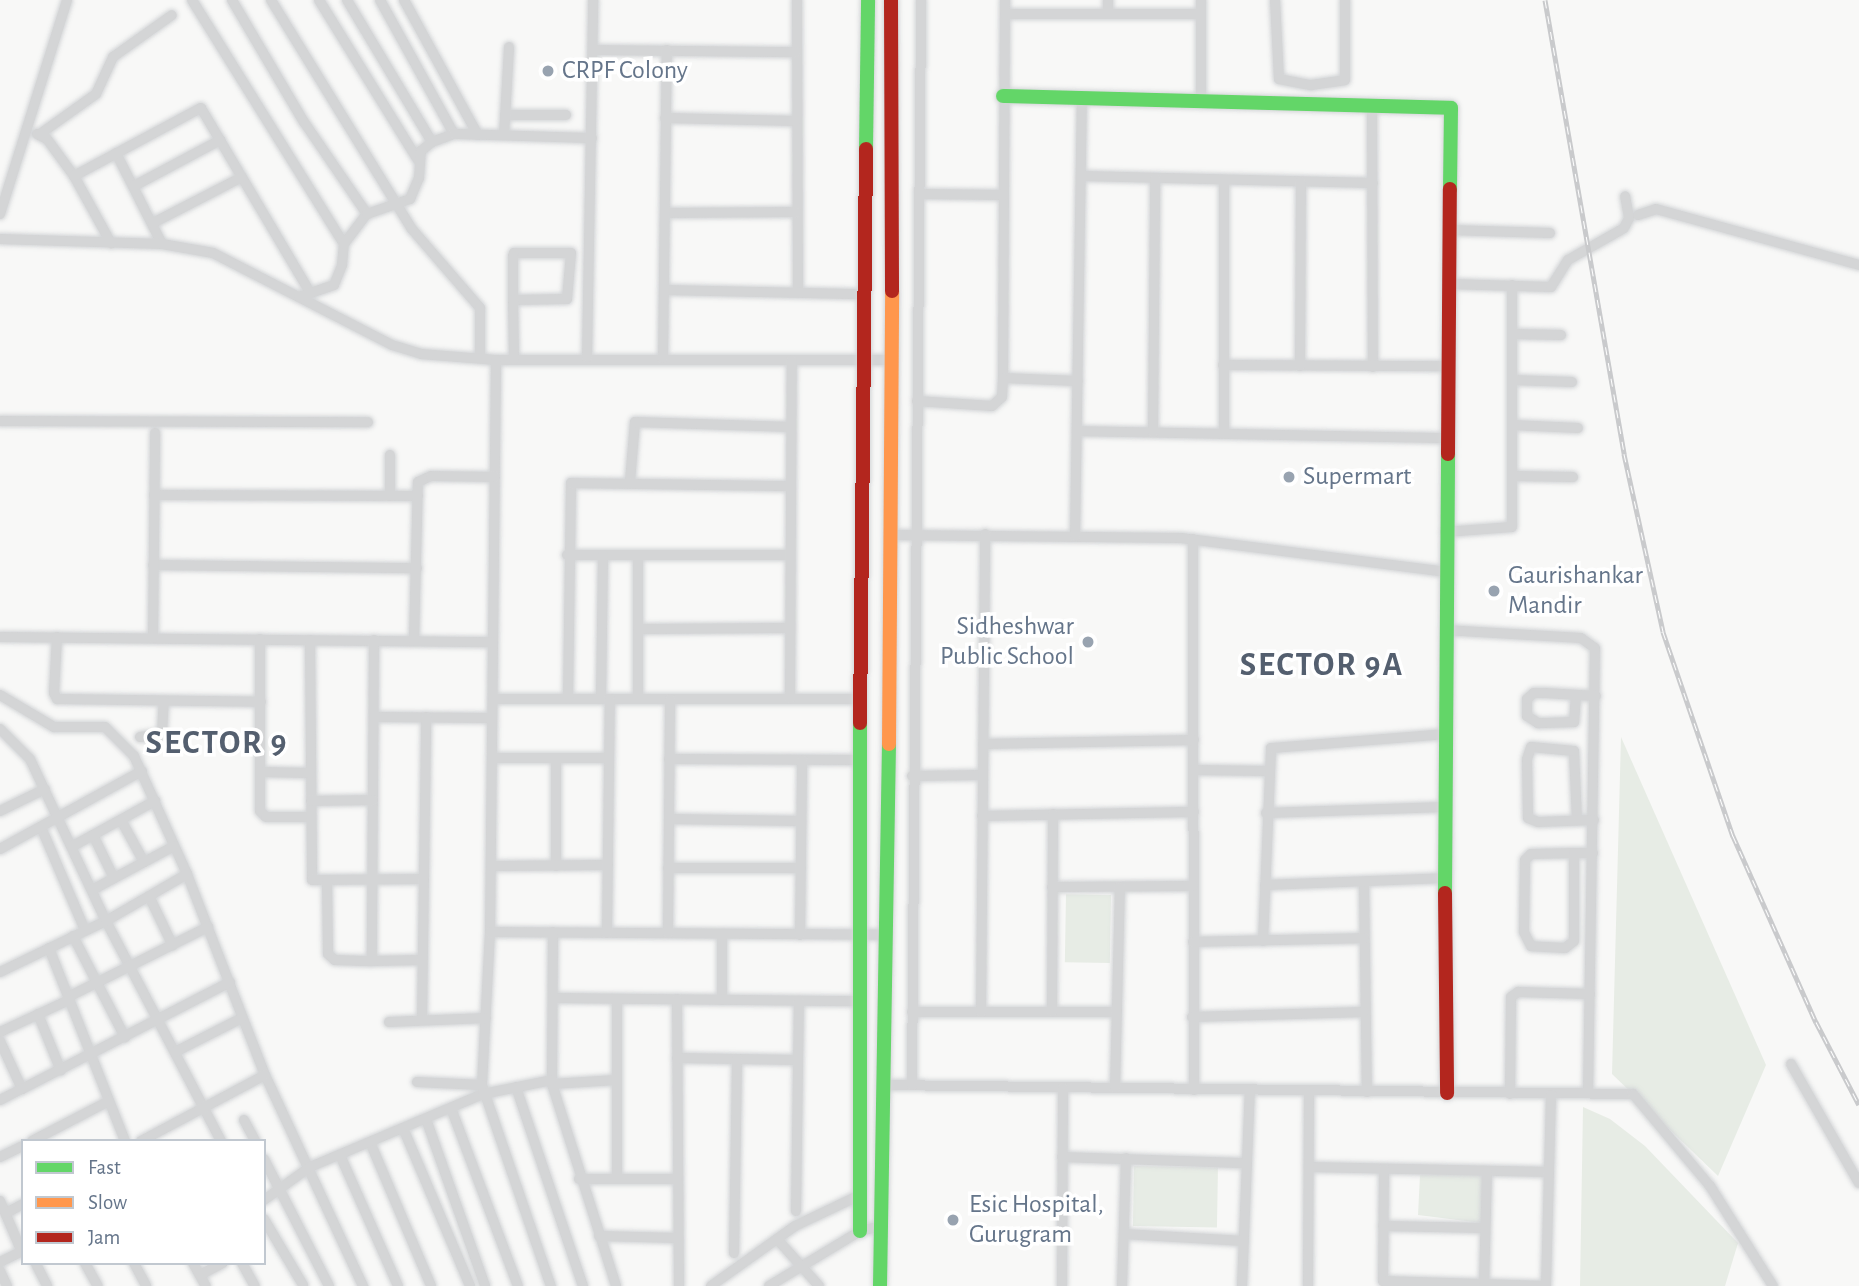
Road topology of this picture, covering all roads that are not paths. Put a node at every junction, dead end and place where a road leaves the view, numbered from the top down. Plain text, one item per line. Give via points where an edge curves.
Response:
1 (66, 0) edge
2 (206, 0) edge
3 (232, 0) edge
4 (271, 0) edge
5 (319, 0) edge
6 (347, 0) edge
7 (380, 0) edge
8 (593, 0) edge
9 (797, 0) edge
10 (868, 0) edge
11 (891, 0) edge
12 (921, 0) edge
13 (1005, 0) edge
14 (1108, 0) edge
15 (1201, 0) edge
16 (1275, 0) edge
17 (1345, 0) edge
18 (408, 1) edge
19 (194, 3) edge
20 (1005, 14) junction
21 (1108, 14) junction
22 (1201, 14) junction
23 (172, 15) dead end
24 (509, 47) dead end
25 (594, 50) junction
26 (667, 50) junction
27 (796, 52) junction
28 (1311, 85) junction
29 (1003, 96) junction
30 (1082, 98) junction
31 (1201, 103) junction
32 (1312, 105) junction
33 (1372, 106) junction
34 (566, 115) dead end
35 (505, 116) junction
36 (665, 118) junction
37 (796, 121) junction
38 (26, 134) junction
39 (40, 134) junction
40 (454, 134) junction
41 (478, 135) junction
42 (504, 135) junction
43 (592, 138) junction
44 (220, 140) junction
45 (432, 142) junction
46 (116, 153) junction
47 (418, 160) junction
48 (74, 176) junction
49 (1083, 176) junction
50 (242, 177) junction
51 (1155, 178) junction
52 (1224, 180) junction
53 (1301, 182) junction
54 (1373, 183) junction
55 (134, 186) junction
56 (919, 194) junction
57 (1004, 195) junction
58 (1625, 196) dead end
59 (397, 206) junction
60 (796, 212) junction
61 (665, 213) junction
62 (1643, 213) dead end
63 (0, 214) edge
64 (367, 214) junction
65 (153, 223) junction
66 (1449, 230) junction
67 (1550, 233) dead end
68 (0, 239) edge
69 (111, 243) junction
70 (162, 244) junction
71 (344, 244) junction
72 (571, 253) junction
73 (590, 254) junction
74 (1859, 265) edge
75 (1449, 284) junction
76 (1512, 285) junction
77 (665, 290) junction
78 (310, 292) junction
79 (798, 292) junction
80 (863, 294) junction
81 (299, 296) junction
82 (513, 300) junction
83 (1512, 334) junction
84 (1560, 335) dead end
85 (480, 357) junction
86 (587, 357) junction
87 (663, 358) junction
88 (513, 359) junction
89 (496, 360) junction
90 (792, 360) junction
91 (862, 360) junction
92 (890, 360) junction
93 (1223, 365) junction
94 (1300, 366) junction
95 (1448, 366) junction
96 (1373, 367) junction
97 (1003, 378) junction
98 (1512, 380) junction
99 (1078, 381) junction
100 (1573, 382) dead end
101 (917, 401) junction
102 (0, 421) edge
103 (368, 422) dead end
104 (1512, 425) junction
105 (791, 427) junction
106 (1578, 428) dead end
107 (1077, 431) junction
108 (1153, 432) junction
109 (155, 433) dead end
110 (1224, 433) junction
111 (1447, 438) junction
112 (390, 455) dead end
113 (1513, 476) junction
114 (495, 477) junction
115 (1573, 477) dead end
116 (630, 481) junction
117 (791, 486) junction
118 (154, 495) junction
119 (390, 496) junction
120 (418, 496) junction
121 (1445, 532) junction
122 (985, 534) junction
123 (892, 535) junction
124 (917, 536) junction
125 (1075, 536) junction
126 (1194, 538) junction
127 (568, 555) junction
128 (603, 555) junction
129 (790, 555) junction
130 (638, 556) junction
131 (153, 565) junction
132 (417, 568) junction
133 (1445, 572) junction
134 (790, 628) junction
135 (638, 629) junction
136 (1445, 630) junction
137 (0, 637) edge
138 (57, 637) junction
139 (153, 638) junction
140 (260, 639) junction
141 (310, 640) junction
142 (374, 640) junction
143 (414, 641) junction
144 (493, 642) junction
145 (0, 695) edge
146 (1576, 695) junction
147 (1597, 696) junction
148 (493, 699) junction
149 (568, 699) junction
150 (606, 699) junction
151 (638, 699) junction
152 (670, 699) junction
153 (789, 699) junction
154 (860, 699) junction
155 (164, 701) junction
156 (261, 702) junction
157 (374, 717) junction
158 (426, 717) junction
159 (492, 718) junction
160 (0, 729) edge
161 (1444, 734) junction
162 (140, 737) dead end
163 (1194, 740) junction
164 (983, 744) junction
165 (492, 758) junction
166 (556, 758) junction
167 (609, 758) junction
168 (669, 760) junction
169 (802, 760) junction
170 (859, 760) junction
171 (1194, 770) junction
172 (142, 771) junction
173 (1268, 771) junction
174 (260, 772) junction
175 (310, 773) junction
176 (982, 775) junction
177 (912, 776) junction
178 (45, 789) junction
179 (373, 800) junction
180 (155, 801) junction
181 (311, 802) junction
182 (1444, 807) junction
183 (0, 811) edge
184 (1194, 813) junction
185 (1266, 813) junction
186 (1053, 814) junction
187 (982, 816) junction
188 (59, 817) junction
189 (311, 817) junction
190 (669, 819) junction
191 (121, 820) junction
192 (1577, 820) junction
193 (1594, 820) junction
194 (802, 821) junction
195 (41, 827) junction
196 (93, 835) junction
197 (73, 846) junction
198 (174, 846) junction
199 (0, 849) edge
200 (1574, 853) junction
201 (1593, 853) junction
202 (144, 862) junction
203 (608, 865) junction
204 (491, 866) junction
205 (556, 866) junction
206 (668, 868) junction
207 (801, 868) junction
208 (187, 874) junction
209 (114, 878) junction
210 (373, 878) junction
211 (1444, 878) junction
212 (424, 879) junction
213 (327, 880) junction
214 (1364, 883) junction
215 (1265, 885) junction
216 (1194, 886) junction
217 (1052, 887) junction
218 (1120, 887) junction
219 (92, 890) junction
220 (149, 897) junction
221 (106, 921) junction
222 (208, 927) junction
223 (85, 930) junction
224 (490, 932) junction
225 (553, 932) junction
226 (607, 933) junction
227 (668, 933) junction
228 (722, 934) junction
229 (800, 935) junction
230 (858, 935) junction
231 (884, 935) junction
232 (73, 936) junction
233 (1364, 938) junction
234 (1263, 941) junction
235 (1193, 942) junction
236 (173, 946) junction
237 (49, 948) junction
238 (422, 960) junction
239 (372, 961) junction
240 (131, 967) junction
241 (0, 972) edge
242 (230, 982) junction
243 (97, 984) junction
244 (1590, 994) junction
245 (68, 998) junction
246 (553, 998) junction
247 (617, 999) junction
248 (677, 999) junction
249 (722, 1000) junction
250 (799, 1000) junction
251 (858, 1001) junction
252 (912, 1012) junction
253 (981, 1012) junction
254 (1052, 1012) junction
255 (1116, 1012) junction
256 (1364, 1012) junction
257 (38, 1014) junction
258 (1192, 1017) junction
259 (242, 1018) junction
260 (486, 1018) junction
261 (158, 1020) junction
262 (422, 1020) junction
263 (389, 1021) dead end
264 (0, 1032) edge
265 (125, 1037) junction
266 (0, 1041) edge
267 (175, 1052) junction
268 (91, 1055) junction
269 (677, 1058) junction
270 (737, 1059) junction
271 (798, 1060) junction
272 (1791, 1064) dead end
273 (61, 1071) junction
274 (265, 1075) junction
275 (616, 1080) junction
276 (416, 1082) dead end
277 (552, 1082) junction
278 (883, 1085) junction
279 (912, 1085) junction
280 (516, 1087) junction
281 (1063, 1088) junction
282 (1115, 1088) junction
283 (22, 1089) junction
284 (483, 1090) junction
285 (1194, 1090) junction
286 (1250, 1090) junction
287 (1309, 1091) junction
288 (1367, 1092) junction
289 (1447, 1093) junction
290 (1588, 1093) junction
291 (1510, 1094) junction
292 (1551, 1095) junction
293 (0, 1100) edge
294 (109, 1101) junction
295 (203, 1107) junction
296 (452, 1108) junction
297 (426, 1119) junction
298 (244, 1120) dead end
299 (402, 1128) junction
300 (36, 1139) edge
301 (124, 1139) edge
302 (145, 1139) edge
303 (220, 1139) edge
304 (254, 1139) edge
305 (370, 1142) junction
306 (21, 1147) edge
307 (340, 1155) junction
308 (0, 1157) edge
309 (1062, 1157) junction
310 (1126, 1157) junction
311 (266, 1163) edge
312 (1247, 1163) junction
313 (310, 1167) junction
314 (1309, 1167) junction
315 (1384, 1168) junction
316 (1487, 1172) junction
317 (1549, 1172) junction
318 (579, 1179) junction
319 (617, 1179) junction
320 (677, 1179) junction
321 (1859, 1183) edge
322 (280, 1189) junction
323 (858, 1196) junction
324 (266, 1199) edge
325 (0, 1201) edge
326 (21, 1205) edge
327 (796, 1211) dead end
328 (6, 1213) junction
329 (266, 1222) edge
330 (882, 1226) junction
331 (1383, 1226) junction
332 (1485, 1228) junction
333 (860, 1231) junction
334 (1124, 1234) junction
335 (599, 1236) junction
336 (677, 1238) junction
337 (777, 1240) junction
338 (1244, 1241) junction
339 (21, 1250) edge
340 (21, 1252) edge
341 (734, 1253) dead end
342 (475, 1260) junction
343 (0, 1262) edge
344 (461, 1264) junction
345 (36, 1265) edge
346 (86, 1265) edge
347 (135, 1265) edge
348 (194, 1265) edge
349 (219, 1265) edge
350 (243, 1265) edge
351 (799, 1265) junction
352 (0, 1271) edge
353 (200, 1275) junction
354 (303, 1285) edge
355 (1424, 1285) edge
356 (1484, 1285) edge
357 (7, 1286) edge
358 (47, 1286) edge
359 (98, 1286) edge
360 (146, 1286) edge
361 (206, 1286) edge
362 (255, 1286) edge
363 (329, 1286) edge
364 (363, 1286) edge
365 (398, 1286) edge
366 (431, 1286) edge
367 (470, 1286) edge
368 (485, 1286) edge
369 (518, 1286) edge
370 (551, 1286) edge
371 (583, 1286) edge
372 (616, 1286) edge
373 (679, 1286) edge
374 (711, 1286) edge
375 (769, 1286) edge
376 (819, 1286) edge
377 (880, 1286) edge
378 (1062, 1286) edge
379 (1122, 1286) edge
380 (1242, 1286) edge
381 (1308, 1286) edge
382 (1546, 1286) edge
383 (1773, 1286) edge

1 - 38 street
2 - 19 street
3 - 64 street via 304,122
4 - 59 street
5 - 47 street
6 - 45 street
7 - 40 street
8 - 25 street
9 - 27 street
10 - 80 street
11 - 92 street
12 - 56 street
13 - 20 street
14 - 21 street
15 - 22 street
16 - 28 street via 1279,79
17 - 28 street via 1345,80
18 - 41 street
19 - 71 street
20 - 21 street
20 - 29 street
21 - 22 street
22 - 31 street
23 - 39 street via 113,57 96,94
24 - 35 street
25 - 26 street
25 - 43 street
26 - 27 street
26 - 36 street
27 - 37 street
28 - 32 street
29 - 30 street
29 - 57 street
30 - 31 street
30 - 49 street
31 - 32 street
32 - 33 street
33 - 54 street
33 - 66 street via 1451,108
34 - 35 street
35 - 42 street
36 - 37 street
36 - 61 street
37 - 60 street
38 - 39 street
38 - 63 street
39 - 48 street
40 - 41 street
40 - 45 street
41 - 42 street
42 - 43 street
43 - 73 street
44 - 46 street via 197,107
44 - 50 street
44 - 55 street
45 - 47 street
46 - 48 street
46 - 55 street
47 - 59 street via 416,190
48 - 69 street
49 - 51 street
49 - 99 street
50 - 65 street
50 - 78 street
51 - 52 street
51 - 108 street
52 - 53 street
52 - 93 street
53 - 54 street
53 - 94 street
54 - 96 street
55 - 65 street
56 - 57 street
56 - 101 street
57 - 97 street
58 - 76 street via 1629,218 1624,228 1569,260 1553,286
59 - 64 street
59 - 85 street via 480,308
60 - 61 street
60 - 79 street
61 - 77 street
62 - 74 street
64 - 71 street
65 - 70 street
66 - 67 street
66 - 75 street
68 - 69 street
69 - 70 street
70 - 81 street via 213,253
71 - 78 street via 334,285
72 - 73 street
72 - 82 street via 568,299
72 - 82 street via 514,253
73 - 86 street
75 - 76 street
75 - 95 street
76 - 83 street
77 - 79 street
77 - 87 street
78 - 81 street
79 - 80 street
80 - 91 street
81 - 85 street via 404,351
82 - 88 street
83 - 84 street
83 - 98 street
85 - 89 street
86 - 87 street
86 - 88 street
87 - 90 street
88 - 89 street
89 - 114 street
90 - 91 street
90 - 105 street
91 - 92 street
91 - 154 street
92 - 123 street
93 - 94 street
93 - 110 street
94 - 96 street
95 - 96 street
95 - 111 street
97 - 99 street
97 - 101 street via 1002,397 992,405
98 - 100 street
98 - 104 street
99 - 107 street
101 - 124 street
102 - 103 street
104 - 106 street
104 - 113 street
105 - 116 street via 635,422
105 - 117 street
107 - 108 street
107 - 125 street
108 - 110 street
109 - 118 street
110 - 111 street
111 - 121 street
112 - 119 street
113 - 115 street
113 - 121 street via 1509,529
114 - 120 street via 422,478
114 - 144 street
116 - 117 street
116 - 127 street via 571,483
117 - 129 street
118 - 119 street
118 - 131 street
119 - 120 street
120 - 132 street
121 - 133 street
122 - 124 street
122 - 125 street
122 - 164 street
123 - 124 street
123 - 231 street
124 - 177 street
125 - 126 street
126 - 133 street
126 - 163 street
127 - 128 street
127 - 149 street
128 - 130 street
128 - 150 street
129 - 130 street
129 - 134 street
130 - 135 street
131 - 132 street
131 - 139 street
132 - 143 street
133 - 136 street
134 - 135 street
134 - 153 street
135 - 151 street
136 - 147 street via 1589,641 1597,657
136 - 161 street
137 - 138 street
138 - 139 street
138 - 155 street via 57,699
139 - 140 street
140 - 141 street
140 - 156 street
141 - 142 street
141 - 175 street
142 - 143 street
142 - 157 street
143 - 144 street
144 - 148 street
145 - 172 street via 54,727 108,728 117,743 131,751
146 - 146 street via 1534,693 1527,699 1527,716 1538,723 1574,722
146 - 147 street
147 - 193 street
148 - 149 street
148 - 159 street
149 - 150 street
150 - 151 street
150 - 167 street
151 - 152 street
152 - 153 street
152 - 168 street
153 - 154 street
154 - 170 street
155 - 156 street
155 - 162 street via 162,734
156 - 174 street
157 - 158 street
157 - 179 street
158 - 159 street
158 - 212 street
159 - 165 street
160 - 178 street via 30,759
161 - 173 street via 1277,744 1271,748
161 - 182 street
163 - 164 street
163 - 171 street
164 - 176 street
165 - 166 street
165 - 204 street
166 - 167 street
166 - 205 street
167 - 203 street
168 - 169 street
168 - 190 street
169 - 170 street
169 - 194 street
170 - 230 street
171 - 173 street
171 - 184 street
172 - 180 street
172 - 188 street
173 - 185 street
174 - 175 street
174 - 189 street via 260,811 264,816
175 - 181 street
176 - 177 street
176 - 187 street
177 - 252 street
178 - 183 street
178 - 188 street
179 - 181 street
179 - 210 street
180 - 191 street
180 - 198 street
181 - 189 street
182 - 185 street
182 - 211 street
184 - 186 street
184 - 216 street
185 - 215 street
186 - 187 street
186 - 217 street
187 - 253 street
188 - 195 street
188 - 197 street
189 - 213 street via 312,880
190 - 194 street
190 - 206 street
191 - 196 street
191 - 202 street
192 - 192 street via 1538,822 1528,818 1531,747 1574,751
192 - 193 street
193 - 201 street
194 - 207 street
195 - 199 street
195 - 223 street
196 - 197 street
196 - 209 street
197 - 219 street
198 - 202 street
198 - 208 street
200 - 200 street via 1531,854 1525,860 1524,932 1531,946 1565,948 1574,941
200 - 201 street
201 - 244 street
202 - 209 street
203 - 205 street
203 - 226 street
204 - 205 street
204 - 224 street
206 - 207 street
206 - 227 street
207 - 229 street
208 - 220 street
208 - 222 street
209 - 219 street
210 - 212 street
210 - 213 street
210 - 239 street
211 - 214 street
211 - 289 street
212 - 238 street
213 - 239 street via 328,954 335,960
214 - 215 street
214 - 233 street
215 - 234 street
216 - 218 street
216 - 235 street
217 - 218 street
217 - 254 street
218 - 255 street
219 - 221 street
220 - 221 street
220 - 236 street
221 - 223 street
221 - 240 street
222 - 236 street
222 - 242 street
223 - 232 street
224 - 225 street
224 - 260 street
225 - 226 street
225 - 246 street
226 - 227 street
227 - 228 street
228 - 229 street
228 - 249 street
229 - 230 street
230 - 231 street
230 - 251 street
231 - 278 street
232 - 237 street
232 - 243 street
233 - 234 street
233 - 256 street
234 - 235 street
235 - 258 street
236 - 240 street
237 - 241 street
237 - 245 street
238 - 239 street
238 - 262 street
240 - 243 street
240 - 261 street
242 - 259 street
242 - 261 street
243 - 245 street
243 - 265 street
244 - 290 street
244 - 291 street via 1518,992 1511,997
245 - 257 street
245 - 268 street
246 - 247 street
246 - 277 street
247 - 248 street
247 - 275 street
248 - 249 street
248 - 269 street
249 - 250 street
250 - 251 street
250 - 271 street
251 - 323 street
252 - 253 street
252 - 279 street
253 - 254 street
254 - 255 street
255 - 282 street
256 - 258 street
256 - 288 street
257 - 264 street
257 - 273 street
258 - 285 street
259 - 267 street
259 - 274 street
260 - 262 street
260 - 284 street
261 - 265 street
261 - 267 street
262 - 263 street
265 - 268 street
266 - 283 street
267 - 295 street
268 - 273 street
268 - 294 street
269 - 270 street
269 - 320 street
270 - 271 street
270 - 341 street
271 - 327 street
272 - 321 street
273 - 283 street
274 - 295 street
274 - 313 street
275 - 277 street
275 - 319 street
276 - 284 street
277 - 280 street
277 - 318 street
278 - 279 street
278 - 330 street
279 - 281 street
280 - 284 street
280 - 371 street
281 - 282 street
281 - 309 street
282 - 285 street
283 - 293 street
284 - 296 street
284 - 370 street
285 - 286 street
286 - 287 street
286 - 312 street
287 - 288 street
287 - 314 street
288 - 289 street
289 - 291 street
290 - 292 street
290 - 383 street via 1639,1097 1710,1186
291 - 292 street
292 - 317 street
294 - 300 street
294 - 301 street
295 - 302 street
295 - 303 street
296 - 297 street
296 - 369 street
297 - 299 street
297 - 342 street
298 - 304 street
299 - 305 street
299 - 344 street
305 - 307 street
305 - 366 street
306 - 308 street
307 - 313 street
307 - 365 street
309 - 310 street
309 - 378 street
310 - 312 street
310 - 334 street
311 - 322 street
312 - 338 street
313 - 322 street
313 - 364 street
314 - 315 street
314 - 381 street
315 - 316 street
315 - 331 street
316 - 317 street
316 - 332 street
317 - 382 street
318 - 319 street
318 - 335 street
319 - 320 street
320 - 336 street
322 - 324 street
322 - 363 street
323 - 333 street
323 - 337 street
325 - 328 street
326 - 328 street
328 - 339 street
329 - 354 street
330 - 333 street
330 - 377 street
331 - 332 street
331 - 355 street via 1383,1281
332 - 356 street
333 - 351 street
334 - 338 street
334 - 379 street
335 - 336 street
335 - 372 street
336 - 373 street
337 - 351 street
337 - 374 street
338 - 380 street
340 - 343 street
342 - 344 street
342 - 368 street
344 - 367 street
345 - 358 street
346 - 359 street
347 - 360 street
348 - 353 street
349 - 353 street
350 - 362 street
351 - 375 street
351 - 376 street
352 - 357 street
353 - 361 street
355 - 356 street
356 - 382 street

